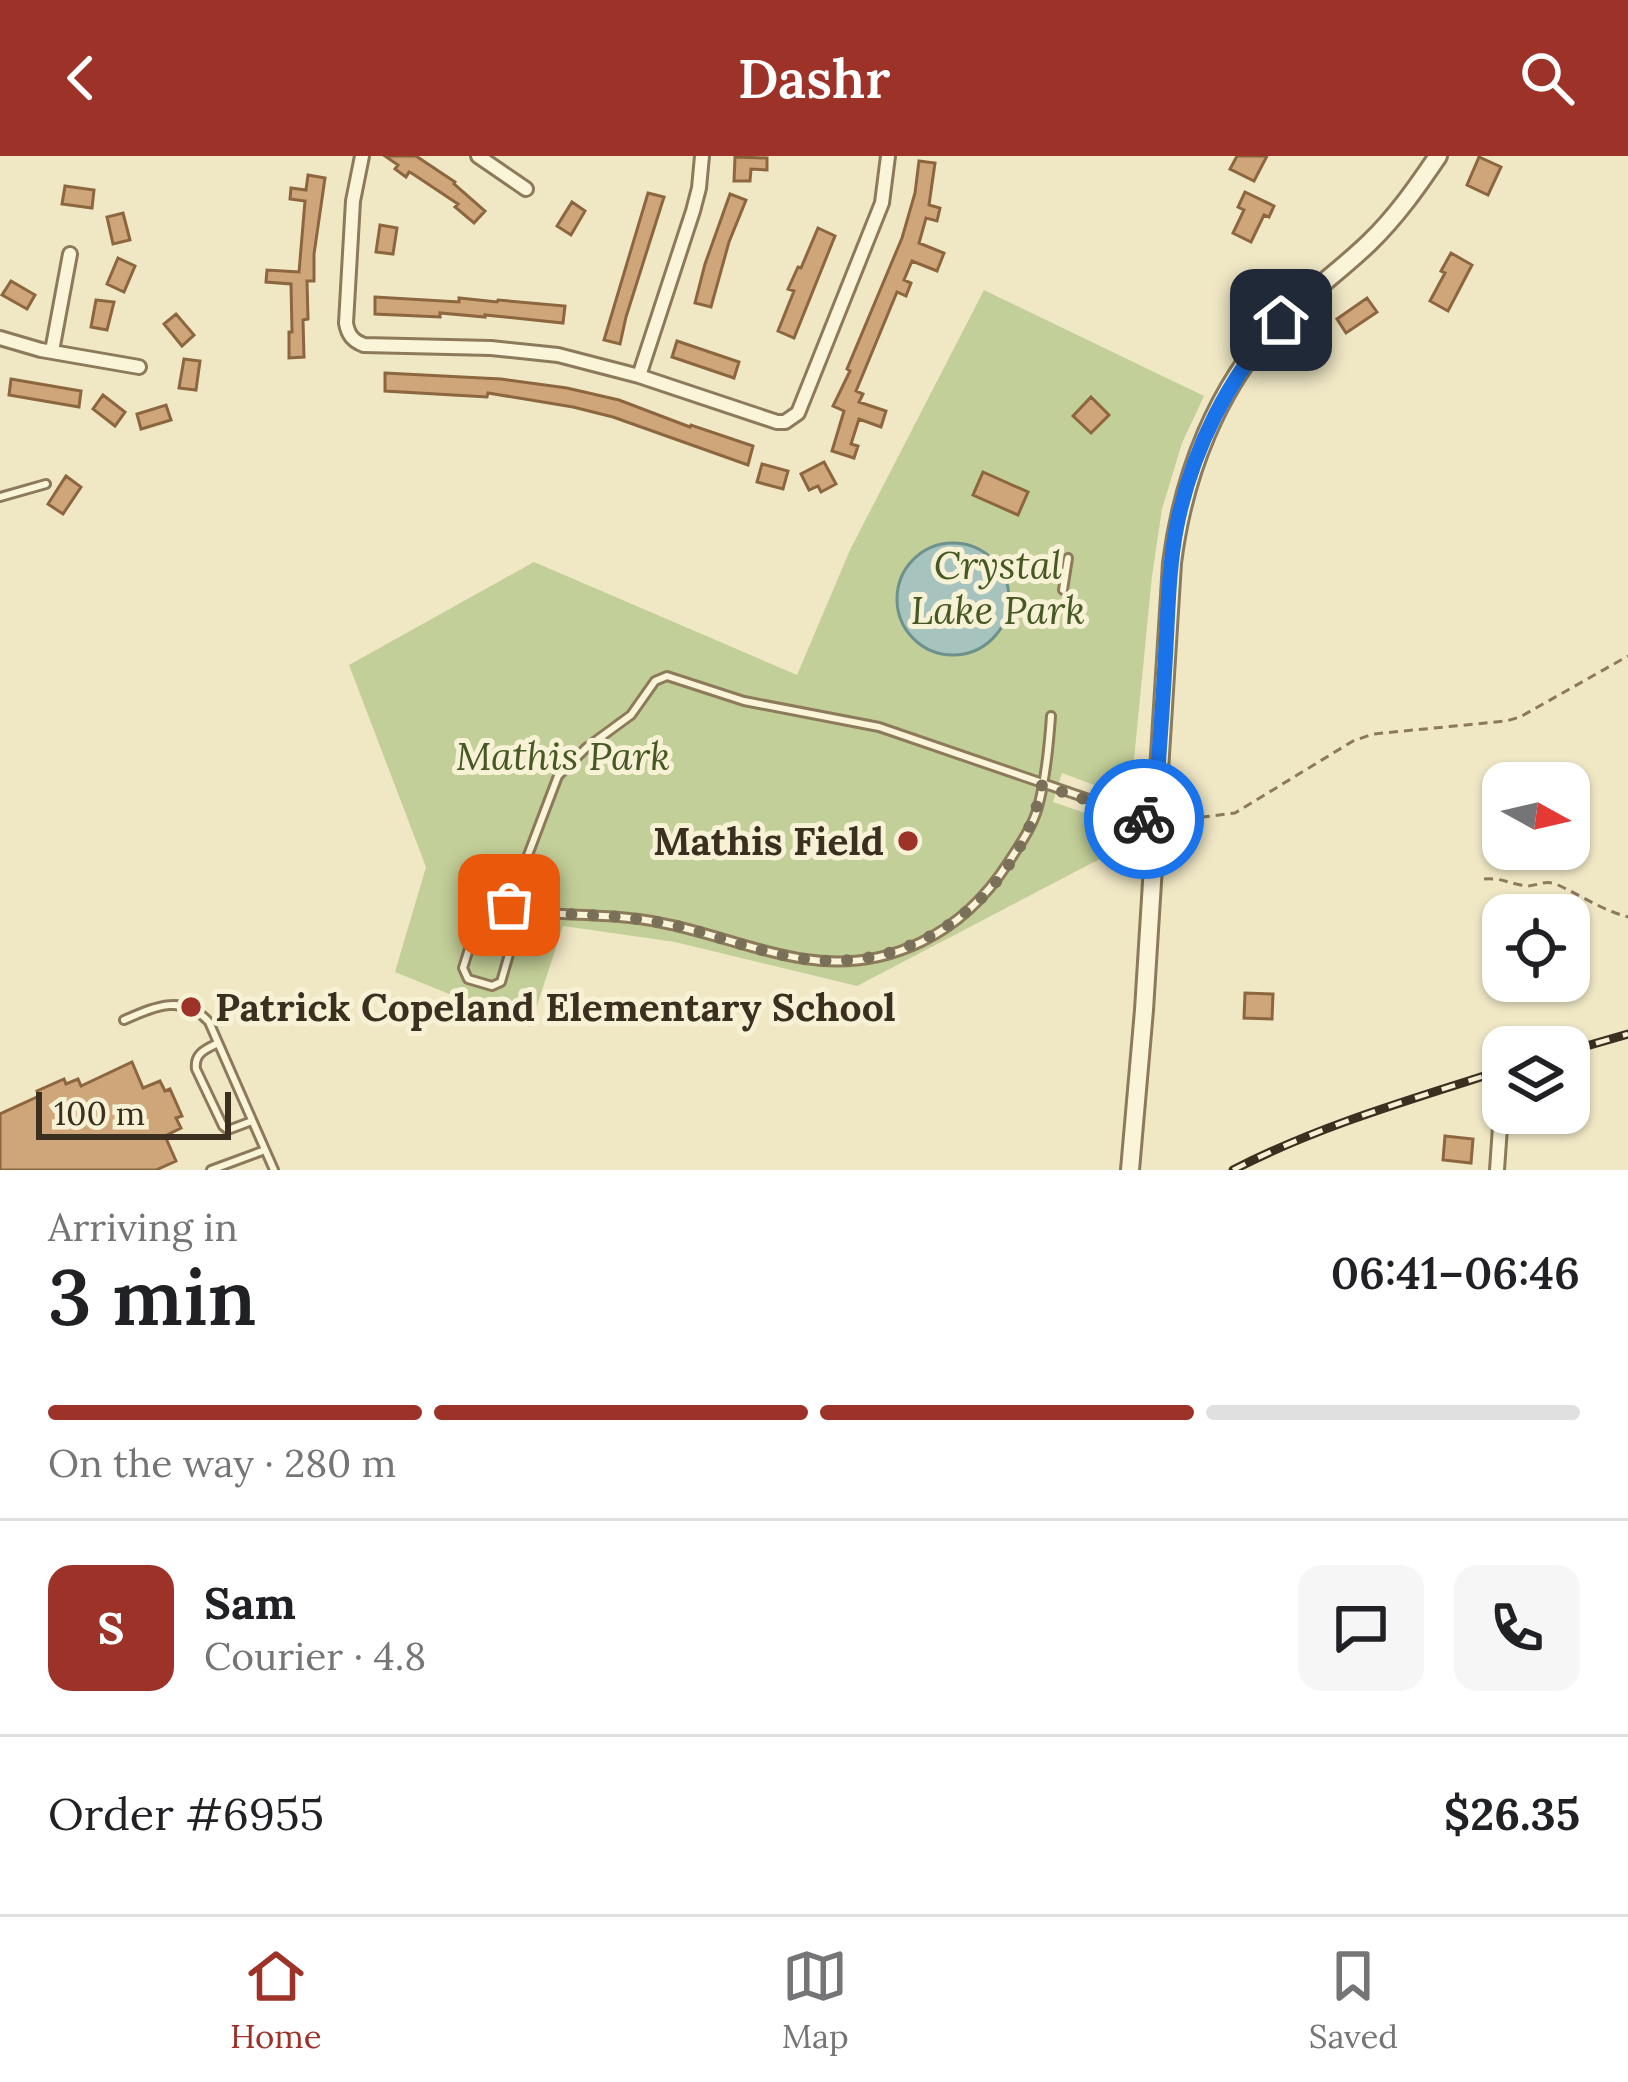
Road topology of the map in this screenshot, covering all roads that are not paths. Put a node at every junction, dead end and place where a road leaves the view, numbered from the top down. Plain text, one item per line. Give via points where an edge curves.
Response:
1 (362, 156) edge
2 (478, 156) edge
3 (702, 156) edge
4 (888, 156) edge
5 (1438, 156) edge
6 (526, 189) dead end
7 (70, 254) dead end
8 (0, 338) edge
9 (52, 351) junction
10 (139, 367) dead end
11 (639, 376) junction
12 (46, 484) dead end
13 (0, 497) edge
14 (1068, 558) dead end
15 (1063, 590) dead end
16 (1051, 716) dead end
17 (1042, 785) junction
18 (1154, 822) junction
19 (510, 913) junction
20 (124, 1020) dead end
21 (218, 1043) junction
22 (252, 1121) junction
23 (1500, 1134) edge
24 (265, 1150) junction
25 (211, 1170) edge
26 (274, 1170) edge
27 (1130, 1170) edge
28 (1497, 1170) edge

1 - 11 street via 348,273 352,339 558,355
2 - 6 street
3 - 11 street via 693,211
4 - 11 street via 882,203 793,418 777,422
5 - 18 street via 1388,224 1269,333 1199,452 1172,563
7 - 9 street
8 - 9 street
9 - 10 street
12 - 13 lane
14 - 15 lane
16 - 17 lane
17 - 18 lane
17 - 19 lane via 1016,851 976,905 924,941 867,959 805,959 658,922
17 - 19 lane via 879,728 661,677 631,715 559,776
18 - 27 street
19 - 19 lane via 478,917 463,968 468,979 501,982 518,923
20 - 21 lane via 181,1004 209,1022
21 - 22 lane
21 - 22 lane via 199,1053 196,1069 223,1126
22 - 24 lane
23 - 28 street
24 - 25 lane
24 - 26 lane

